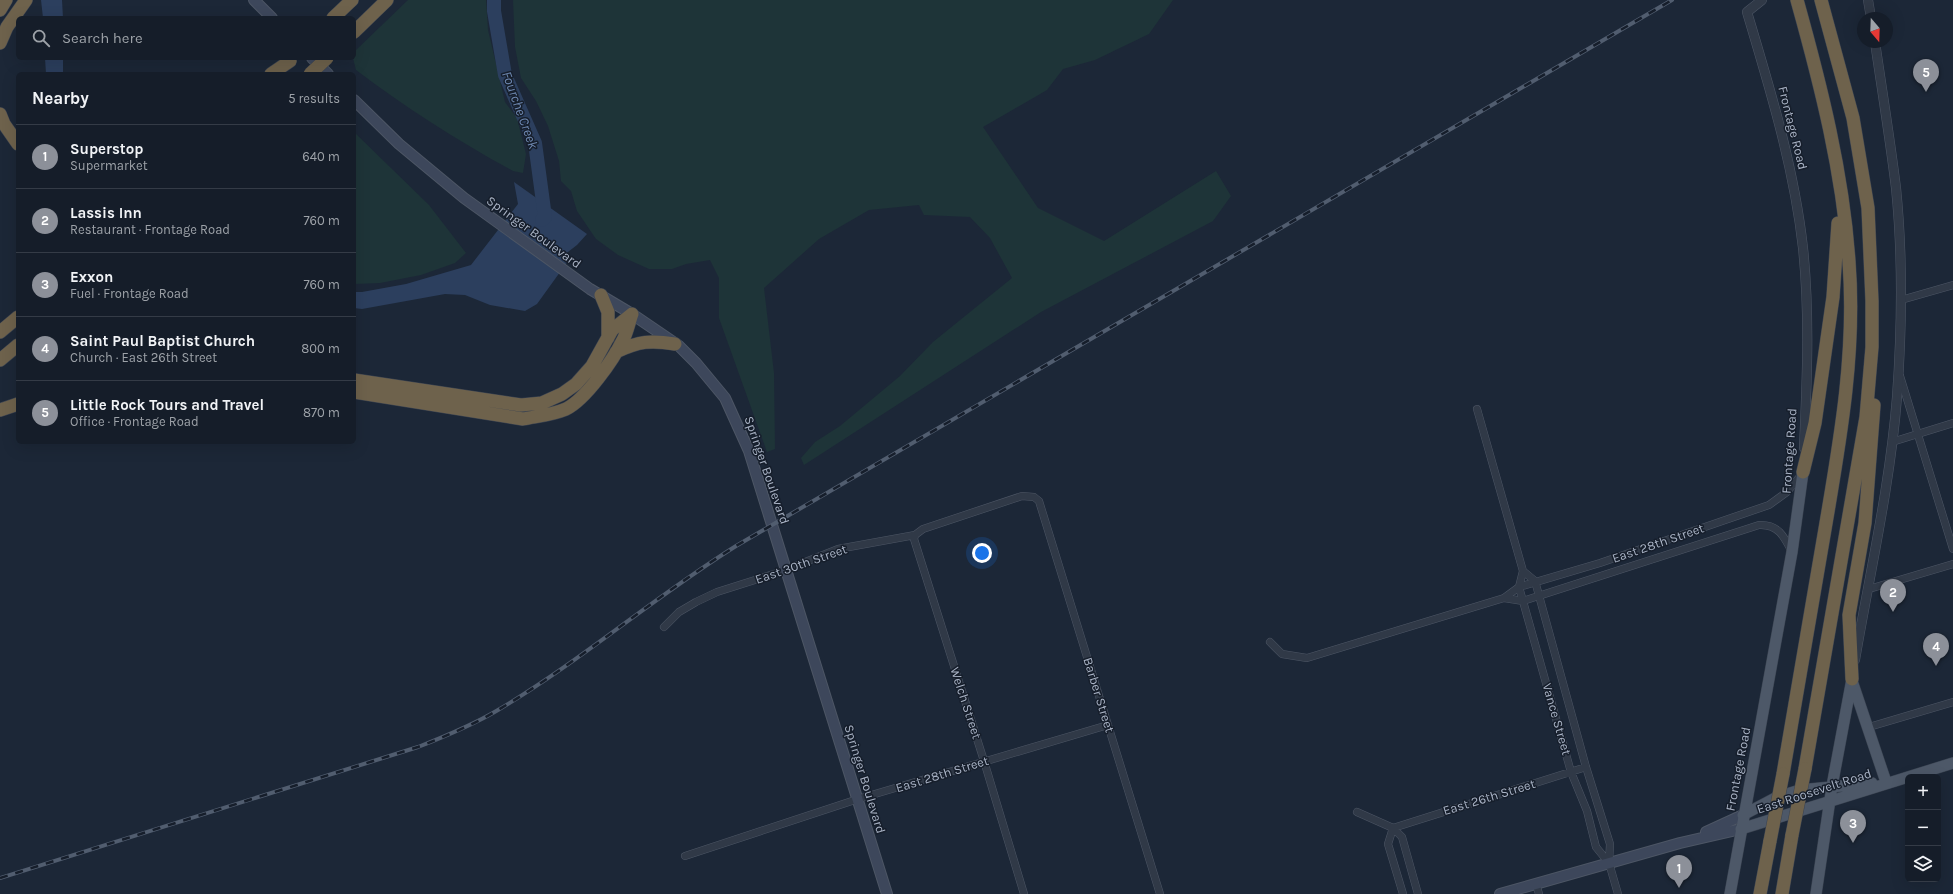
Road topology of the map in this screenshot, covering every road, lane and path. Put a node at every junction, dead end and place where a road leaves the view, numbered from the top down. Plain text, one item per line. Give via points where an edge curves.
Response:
1 (6, 0) edge
2 (26, 0) edge
3 (254, 0) edge
4 (352, 0) edge
5 (387, 0) edge
6 (1762, 0) edge
7 (1797, 0) edge
8 (1821, 0) edge
9 (1868, 0) edge
10 (0, 10) edge
11 (1870, 12) edge
12 (270, 16) edge
13 (335, 16) edge
14 (356, 30) edge
15 (0, 43) edge
16 (1875, 48) edge
17 (291, 60) edge
18 (291, 60) edge
19 (314, 60) edge
20 (325, 60) edge
21 (274, 72) edge
22 (278, 72) edge
23 (312, 72) edge
24 (326, 72) edge
25 (356, 102) edge
26 (0, 114) edge
27 (16, 141) edge
28 (1841, 187) junction
29 (1953, 285) edge
30 (596, 292) junction
31 (1901, 300) junction
32 (632, 314) junction
33 (16, 319) edge
34 (0, 332) edge
35 (608, 338) junction
36 (675, 344) junction
37 (16, 347) edge
38 (1872, 347) junction
39 (615, 353) junction
40 (0, 360) edge
41 (1898, 370) junction
42 (356, 380) edge
43 (356, 392) edge
44 (16, 405) edge
45 (1477, 409) dead end
46 (0, 410) edge
47 (1953, 423) edge
48 (1918, 434) junction
49 (1892, 442) junction
50 (1803, 472) junction
51 (1034, 497) joint
52 (915, 535) junction
53 (1953, 549) edge
54 (1792, 552) junction
55 (1953, 564) edge
56 (786, 570) junction
57 (1523, 571) junction
58 (1535, 582) junction
59 (1519, 587) junction
60 (1868, 590) junction
61 (1539, 596) junction
62 (1504, 598) junction
63 (1523, 601) junction
64 (664, 627) dead end
65 (1270, 642) dead end
66 (1852, 679) junction
67 (1953, 702) edge
68 (1108, 725) junction
69 (1868, 727) junction
70 (984, 761) junction
71 (1953, 763) edge
72 (1586, 767) junction
73 (1571, 772) junction
74 (1886, 782) junction
75 (1832, 786) junction
76 (858, 799) junction
77 (1831, 801) junction
78 (1357, 812) dead end
79 (1743, 816) junction
80 (1393, 828) junction
81 (1741, 829) junction
82 (1680, 843) junction
83 (685, 856) dead end
84 (1609, 863) junction
85 (1536, 884) junction
86 (887, 894) edge
87 (1024, 894) edge
88 (1160, 894) edge
89 (1403, 894) edge
90 (1418, 894) edge
91 (1500, 894) edge
92 (1539, 894) edge
93 (1618, 894) edge
94 (1730, 894) edge
95 (1760, 894) edge
96 (1782, 894) edge
97 (1816, 894) edge

1 - 10 highway
2 - 15 highway via 7,27
3 - 12 main road
4 - 13 highway
5 - 14 highway
6 - 50 street, Frontage Road via 1747,12 1786,153 1803,247 1808,337
7 - 28 highway via 1832,135
8 - 38 highway via 1853,118 1868,208
9 - 11 street
16 - 31 street via 1896,189
17 - 21 highway
18 - 22 highway
19 - 24 main road
20 - 23 highway, bridge
25 - 30 main road, Springer Boulevard via 399,144 464,198
26 - 27 highway
28 - 50 highway via 1838,251 1832,297 1814,423
28 - 95 highway, bridge via 1849,263 1850,326 1840,445
29 - 31 street
30 - 32 main road, Springer Boulevard
30 - 35 highway via 608,312
31 - 41 street
32 - 35 highway via 612,330
32 - 36 main road, Springer Boulevard
32 - 39 highway via 624,339
33 - 34 highway
35 - 42 highway via 592,366 576,384 542,403 521,405
36 - 39 highway via 655,340
36 - 56 main road, Springer Boulevard via 711,380 731,408 749,451
37 - 40 highway
38 - 66 highway via 1875,386 1870,472 1865,523 1849,616
38 - 96 highway, bridge via 1866,417
39 - 43 highway via 592,386 579,399 566,408 547,415 523,419
41 - 48 street
41 - 49 street
44 - 46 highway
45 - 57 street, Vance Street
47 - 48 street
48 - 49 street
48 - 53 street
49 - 60 street
50 - 54 main road, Frontage Road
50 - 58 street, East 28th Street via 1779,499 1759,509 1600,563
51 - 52 street, East 30th Street via 1022,496 922,528
51 - 68 street, Barber Street via 1039,501
52 - 56 street, East 30th Street via 838,549
52 - 70 street, Welch Street via 914,539
54 - 61 street, East 28th Street via 1775,527 1759,525
54 - 79 main road, Frontage Road
55 - 60 street
56 - 64 street, East 30th Street via 717,592 684,609
56 - 76 main road, Springer Boulevard
57 - 58 street
57 - 59 street, Vance Street
58 - 59 street, East 28th Street
58 - 61 street, Vance Street
59 - 62 street, East 28th Street
59 - 63 street, Vance Street
60 - 66 street
61 - 63 street, East 28th Street
61 - 72 street, Vance Street
62 - 63 street, East 28th Street
62 - 65 street, East 28th Street via 1307,658 1282,654
63 - 73 street, Vance Street
66 - 69 main road
66 - 75 main road
67 - 69 street
68 - 70 street, East 28th Street
68 - 88 street, Barber Street
69 - 74 main road
70 - 76 street, East 28th Street
70 - 87 street, Welch Street
71 - 74 main road, East Roosevelt Road
72 - 73 street, East 26th Street
72 - 84 street, Vance Street via 1610,844
73 - 80 street, East 26th Street
73 - 84 street, Vance Street via 1587,811 1596,847
74 - 75 main road, East Roosevelt Road
74 - 77 main road, East Roosevelt Road
75 - 77 main road
75 - 79 main road, East Roosevelt Road via 1783,795
76 - 83 street, East 28th Street
76 - 86 main road, Springer Boulevard
77 - 81 main road, East Roosevelt Road
77 - 97 main road
78 - 80 street
79 - 81 main road, Frontage Road
79 - 82 main road, East Roosevelt Road
80 - 89 street via 1388,844
80 - 90 street via 1402,837
81 - 82 main road, East Roosevelt Road
81 - 94 main road, Frontage Road
82 - 84 main road, East Roosevelt Road
84 - 85 main road, East Roosevelt Road
84 - 93 street, Vance Street
85 - 91 main road, East Roosevelt Road
85 - 92 street

